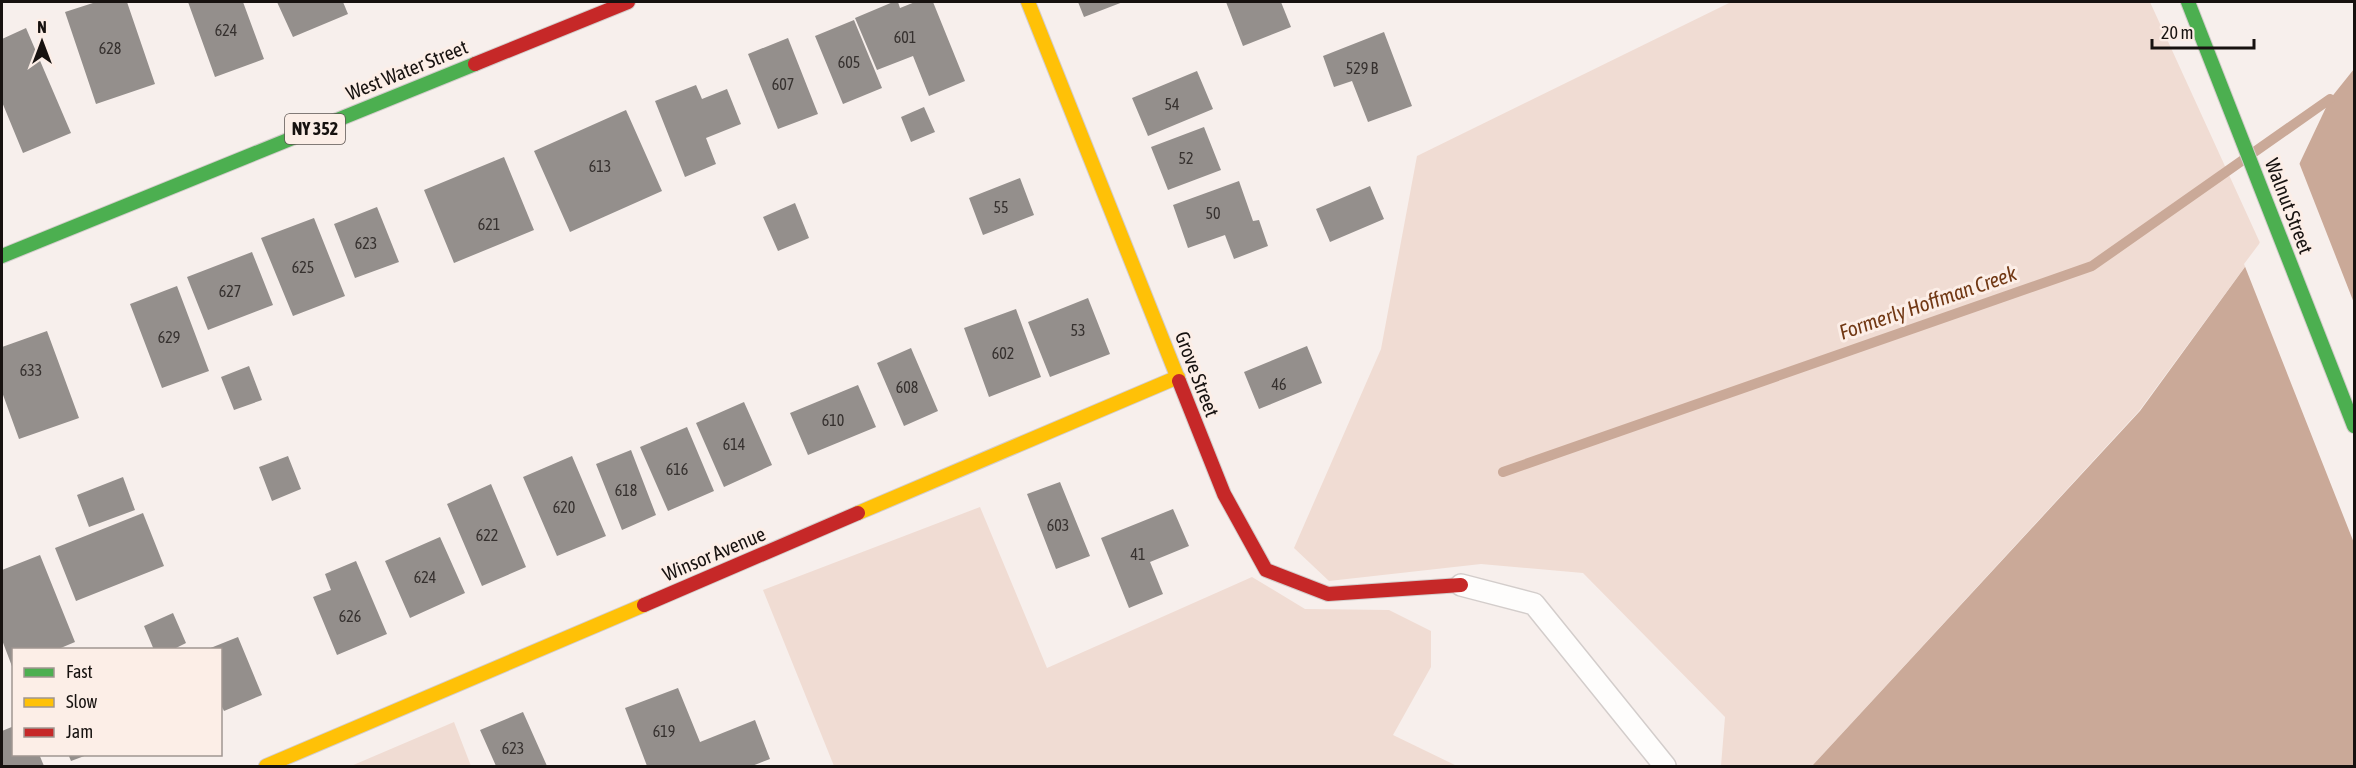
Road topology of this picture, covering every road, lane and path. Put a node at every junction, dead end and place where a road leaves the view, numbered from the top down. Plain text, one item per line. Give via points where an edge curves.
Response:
1 (628, 2) edge
2 (1028, 2) edge
3 (2188, 2) edge
4 (2, 256) edge
5 (1178, 377) junction
6 (2355, 426) edge
7 (1461, 585) joint
8 (266, 766) edge
9 (1665, 766) edge

1 - 4 street, West Water Street / NY 352
2 - 5 street, Grove Street
3 - 6 street, Walnut Street
5 - 7 street, Grove Street via 1224,495 1266,570 1328,594
5 - 8 street, Winsor Avenue
7 - 9 lane via 1534,604

